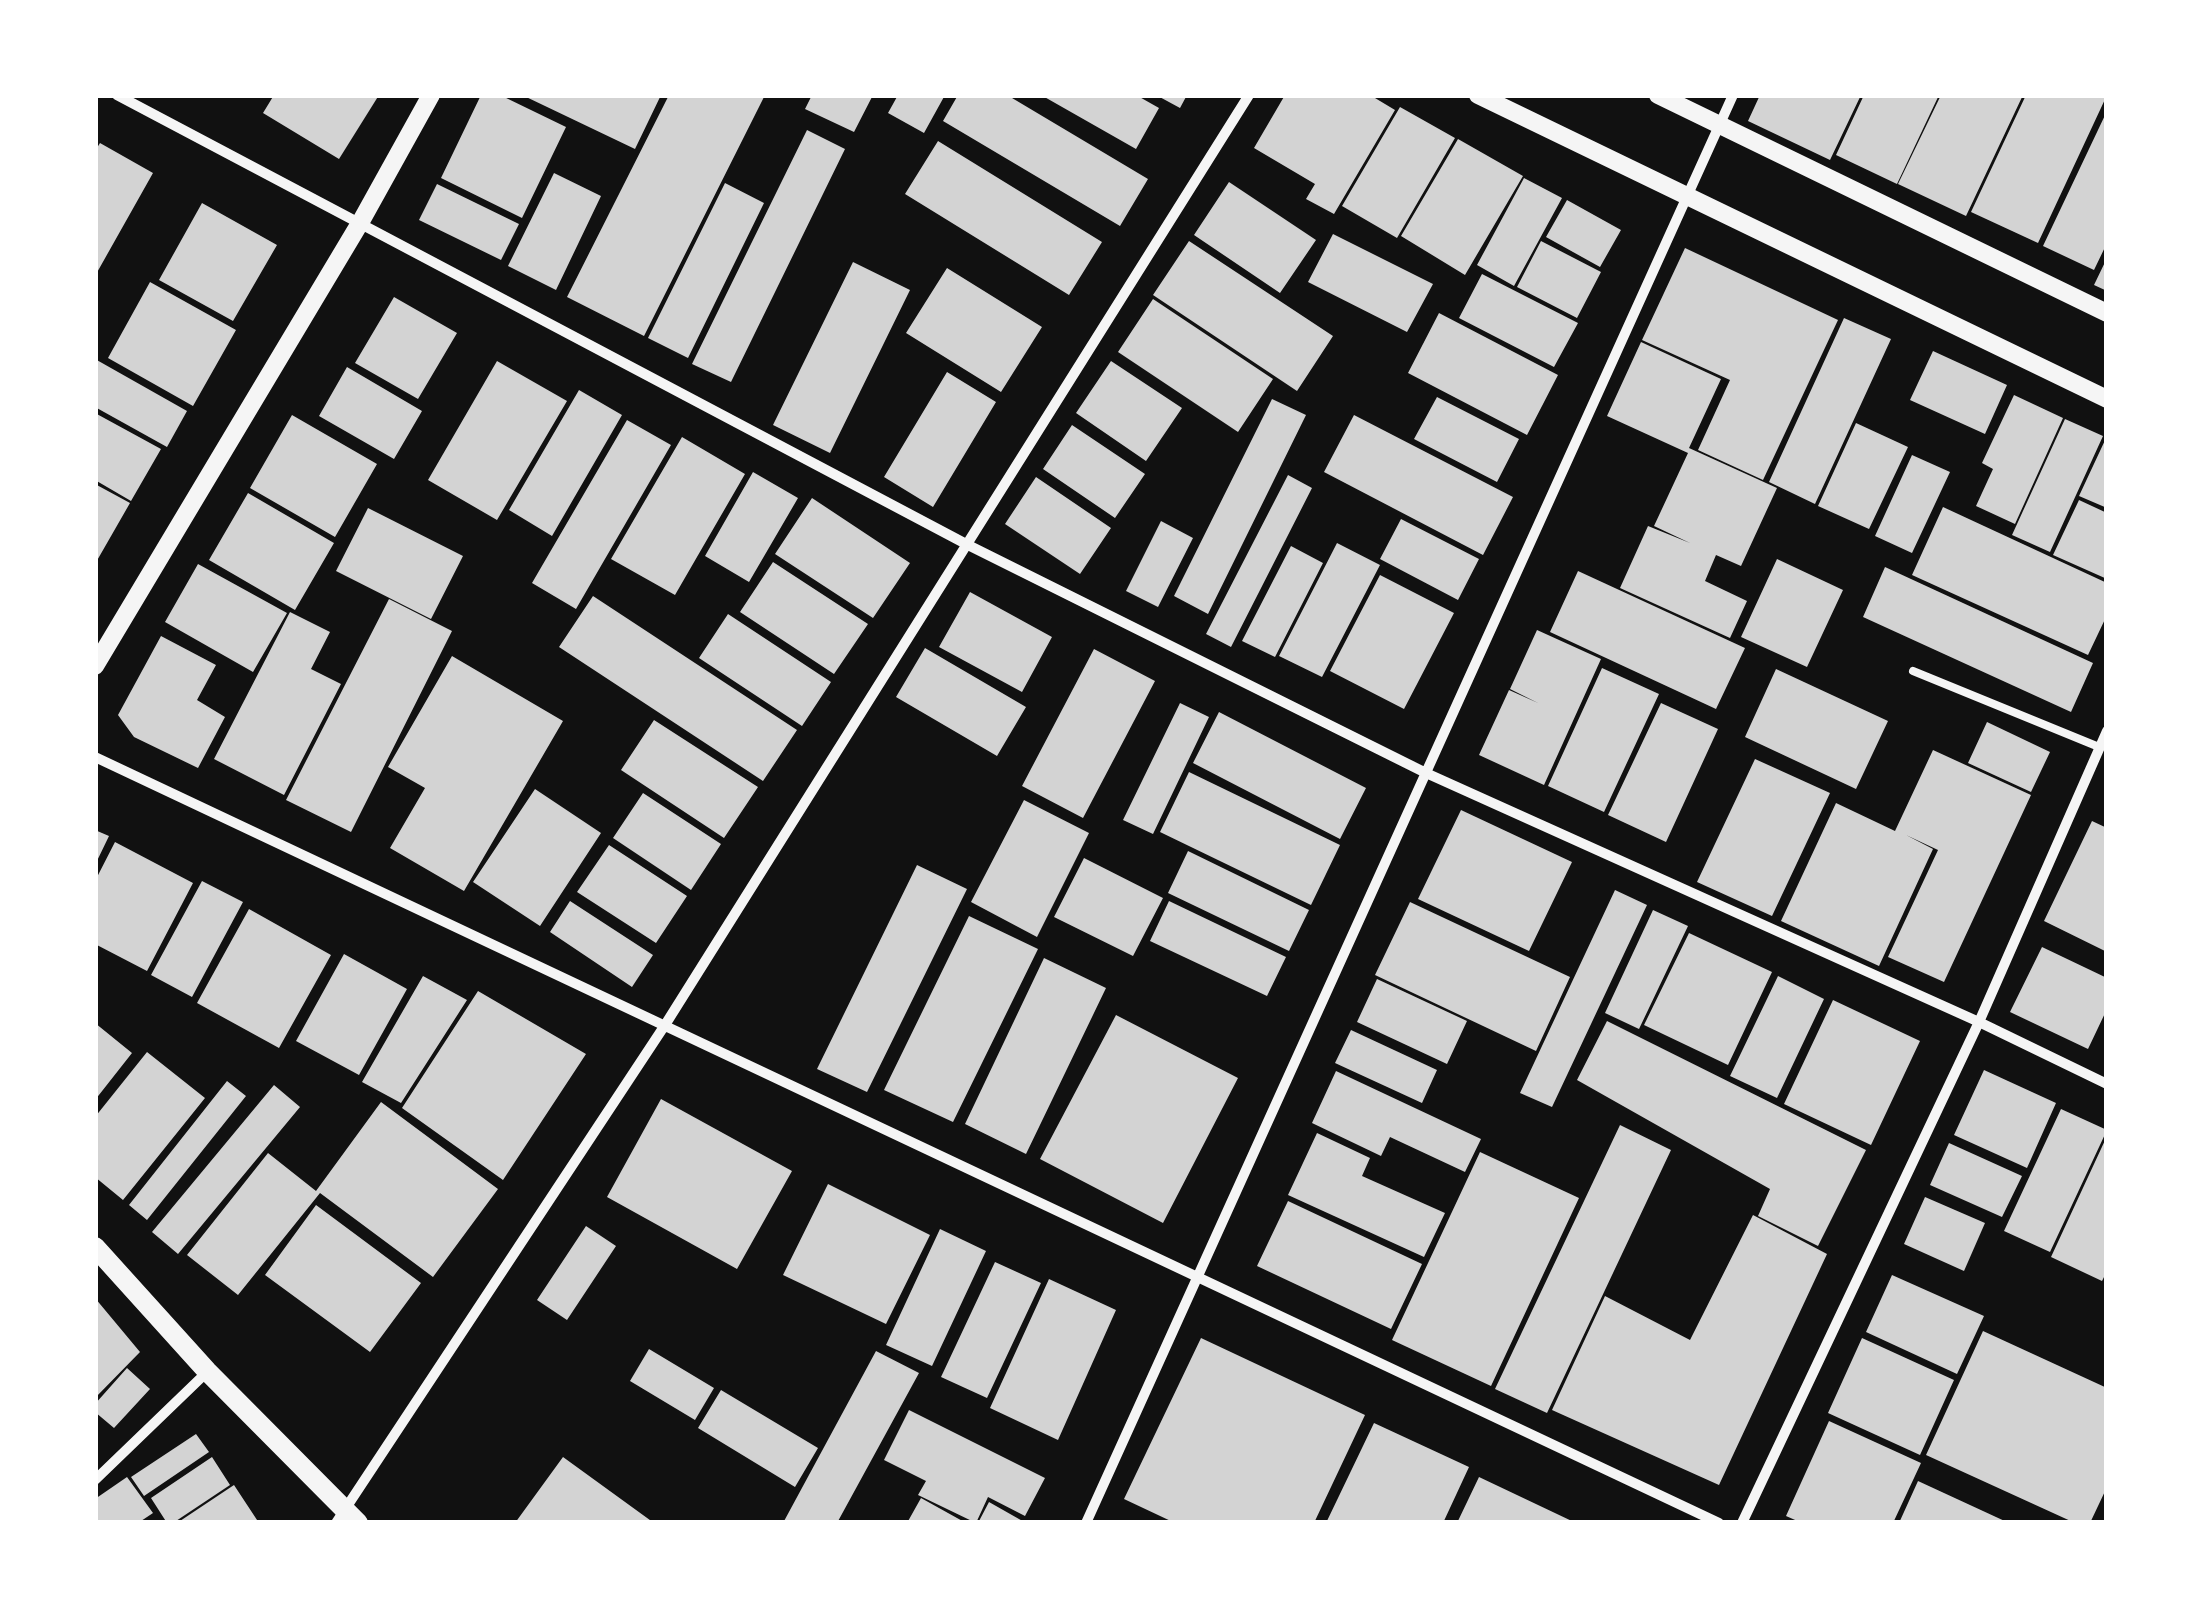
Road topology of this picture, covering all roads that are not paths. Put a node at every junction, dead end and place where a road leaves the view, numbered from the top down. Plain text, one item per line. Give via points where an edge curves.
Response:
1 (118, 95) edge
2 (431, 95) edge
3 (1249, 95) edge
4 (1478, 95) edge
5 (1658, 95) edge
6 (1732, 95) edge
7 (1719, 125) junction
8 (1686, 196) junction
9 (360, 223) junction
10 (2107, 313) edge
11 (2107, 398) edge
12 (968, 545) junction
13 (95, 666) edge
14 (1913, 671) dead end
15 (2107, 731) edge
16 (2099, 747) junction
17 (95, 757) edge
18 (1426, 774) junction
19 (1979, 1022) junction
20 (665, 1025) junction
21 (2107, 1084) edge
22 (95, 1247) edge
23 (1198, 1277) junction
24 (208, 1371) junction
25 (95, 1480) edge
26 (346, 1519) edge
27 (1086, 1523) edge
28 (1719, 1523) edge
29 (1742, 1523) edge

1 - 9 street
2 - 9 street
3 - 12 street
4 - 8 street
5 - 7 street
6 - 7 street
7 - 8 street
7 - 10 street
8 - 11 street
8 - 18 street
9 - 12 street
9 - 13 street
12 - 18 street
12 - 20 street
14 - 16 lane
15 - 16 street
16 - 19 street
17 - 20 street
18 - 19 street
18 - 23 street
19 - 21 street
19 - 29 street
20 - 23 street
20 - 26 street
22 - 24 main road
23 - 27 street
23 - 28 street
24 - 25 street
24 - 26 main road

